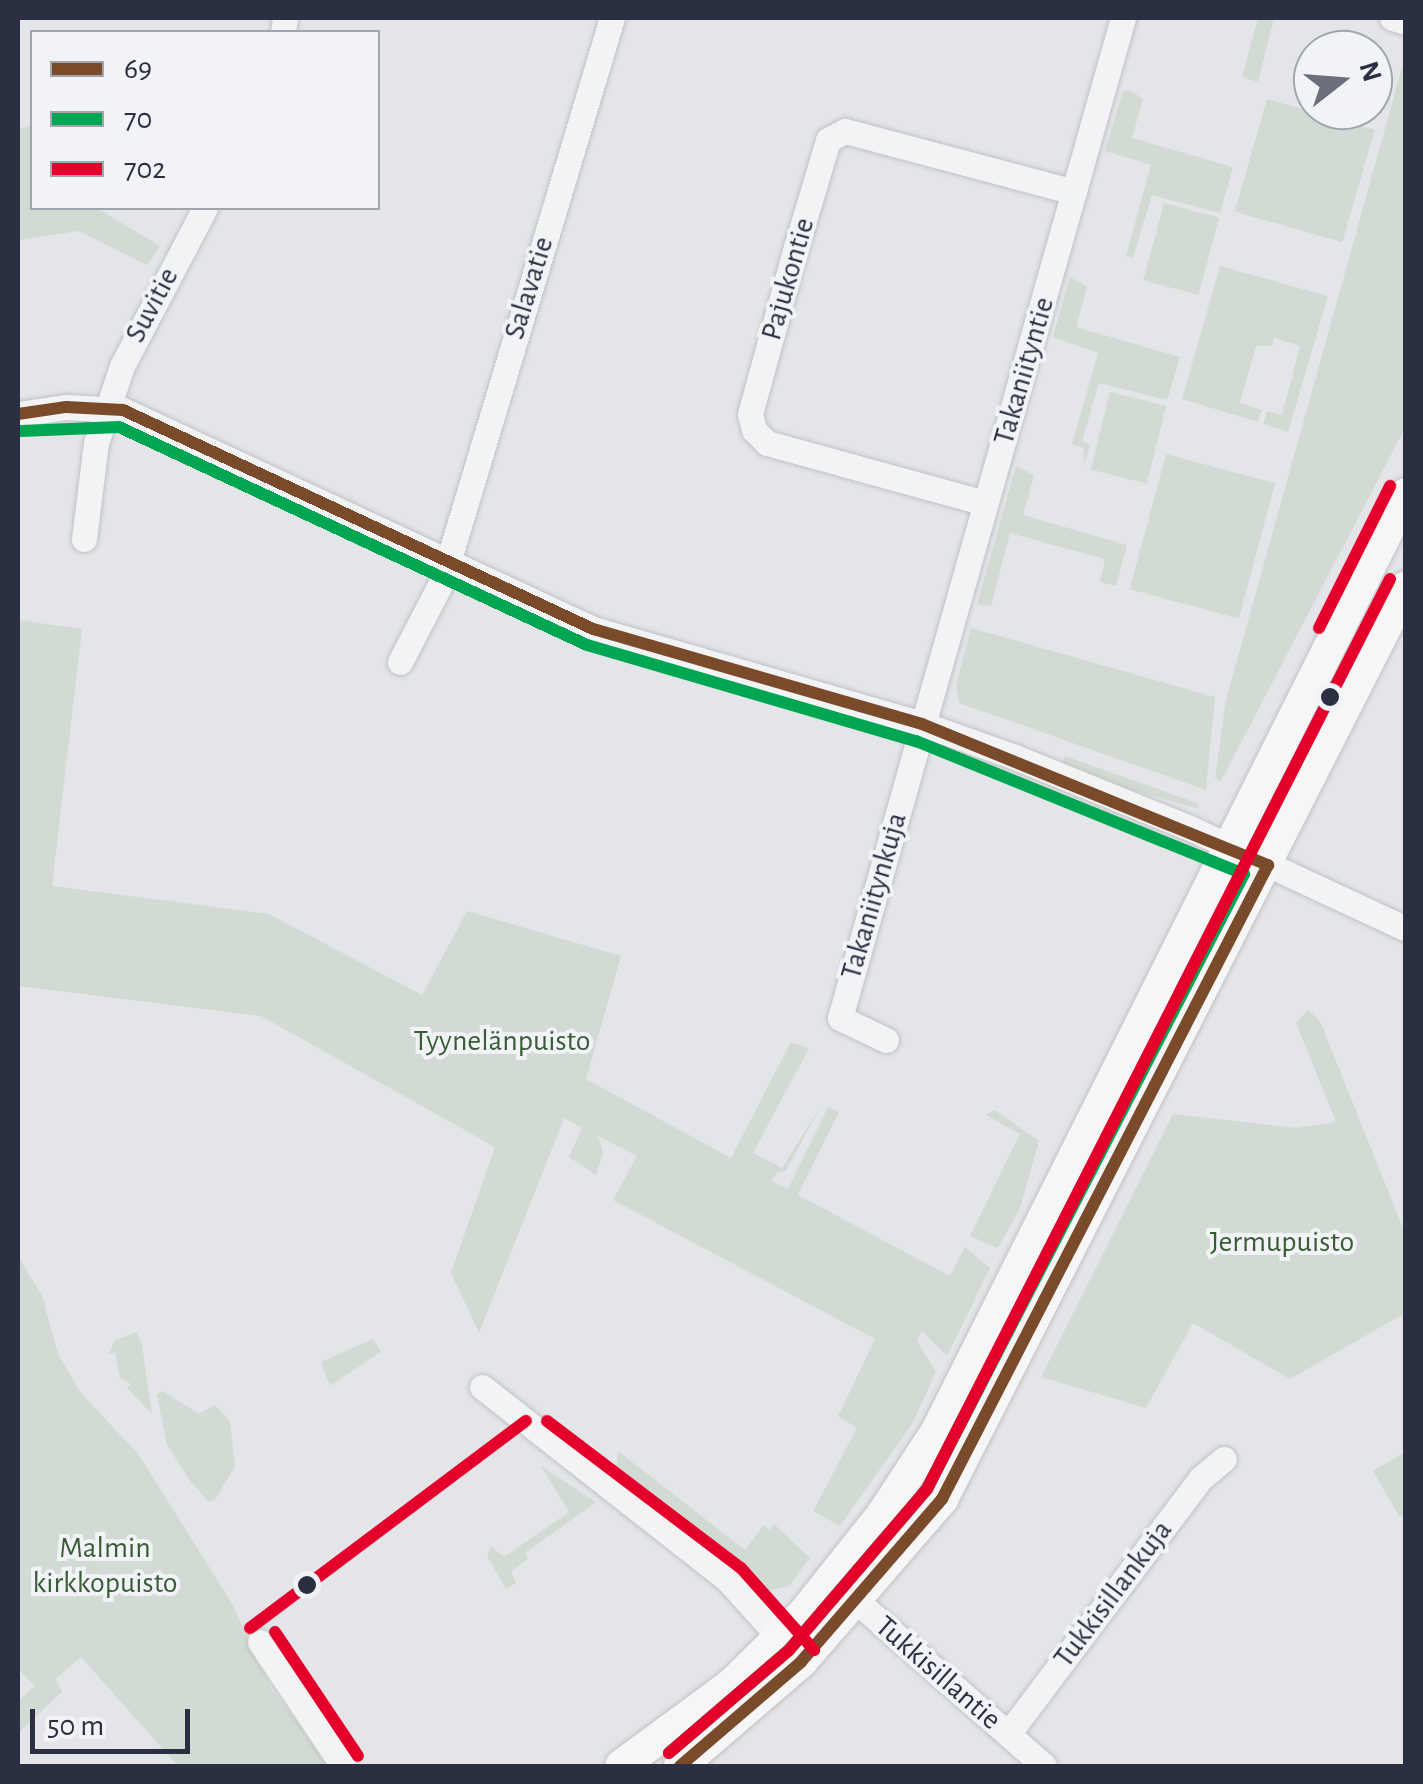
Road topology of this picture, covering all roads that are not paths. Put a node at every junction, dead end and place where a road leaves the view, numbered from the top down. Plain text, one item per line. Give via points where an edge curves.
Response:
1 (612, 18) edge
2 (1123, 18) edge
3 (1392, 18) edge
4 (1406, 22) edge
5 (1074, 192) junction
6 (204, 210) edge
7 (108, 407) junction
8 (18, 414) edge
9 (1406, 494) edge
10 (986, 503) junction
11 (84, 539) dead end
12 (447, 559) junction
13 (1406, 587) edge
14 (400, 662) dead end
15 (922, 724) junction
16 (1230, 848) junction
17 (1268, 865) junction
18 (1406, 929) edge
19 (886, 1040) dead end
20 (482, 1386) dead end
21 (1224, 1459) dead end
22 (833, 1579) junction
23 (857, 1602) junction
24 (260, 1642) dead end
25 (791, 1650) junction
26 (1008, 1734) junction
27 (658, 1756) edge
28 (343, 1766) edge
29 (621, 1766) edge
30 (680, 1766) edge
31 (1044, 1766) edge

1 - 12 street, Salavatie
2 - 5 street, Takaniityntie
3 - 4 street
5 - 10 street, Takaniityntie
5 - 10 street, Pajukontie via 844,131 828,140 796,246 750,414 754,430 767,443
6 - 7 street, Suvitie via 126,354
7 - 8 street
7 - 11 street, Suvitie via 96,443
7 - 12 street via 160,424
9 - 16 main road
10 - 15 street, Takaniityntie
12 - 14 street, Salavatie
12 - 15 street via 593,628
13 - 17 main road
15 - 16 street
15 - 19 street, Takaniitynkuja via 840,1018
16 - 17 street
16 - 22 main road via 937,1431
17 - 18 street
17 - 23 main road via 950,1484
20 - 25 street via 729,1581
21 - 26 street, Tukkisillankuja via 1200,1479
22 - 23 street, Tukkisillantie
22 - 25 main road
23 - 25 main road
23 - 26 street, Tukkisillantie
24 - 28 street
25 - 27 main road
25 - 30 main road
26 - 31 street, Tukkisillantie
27 - 29 main road

